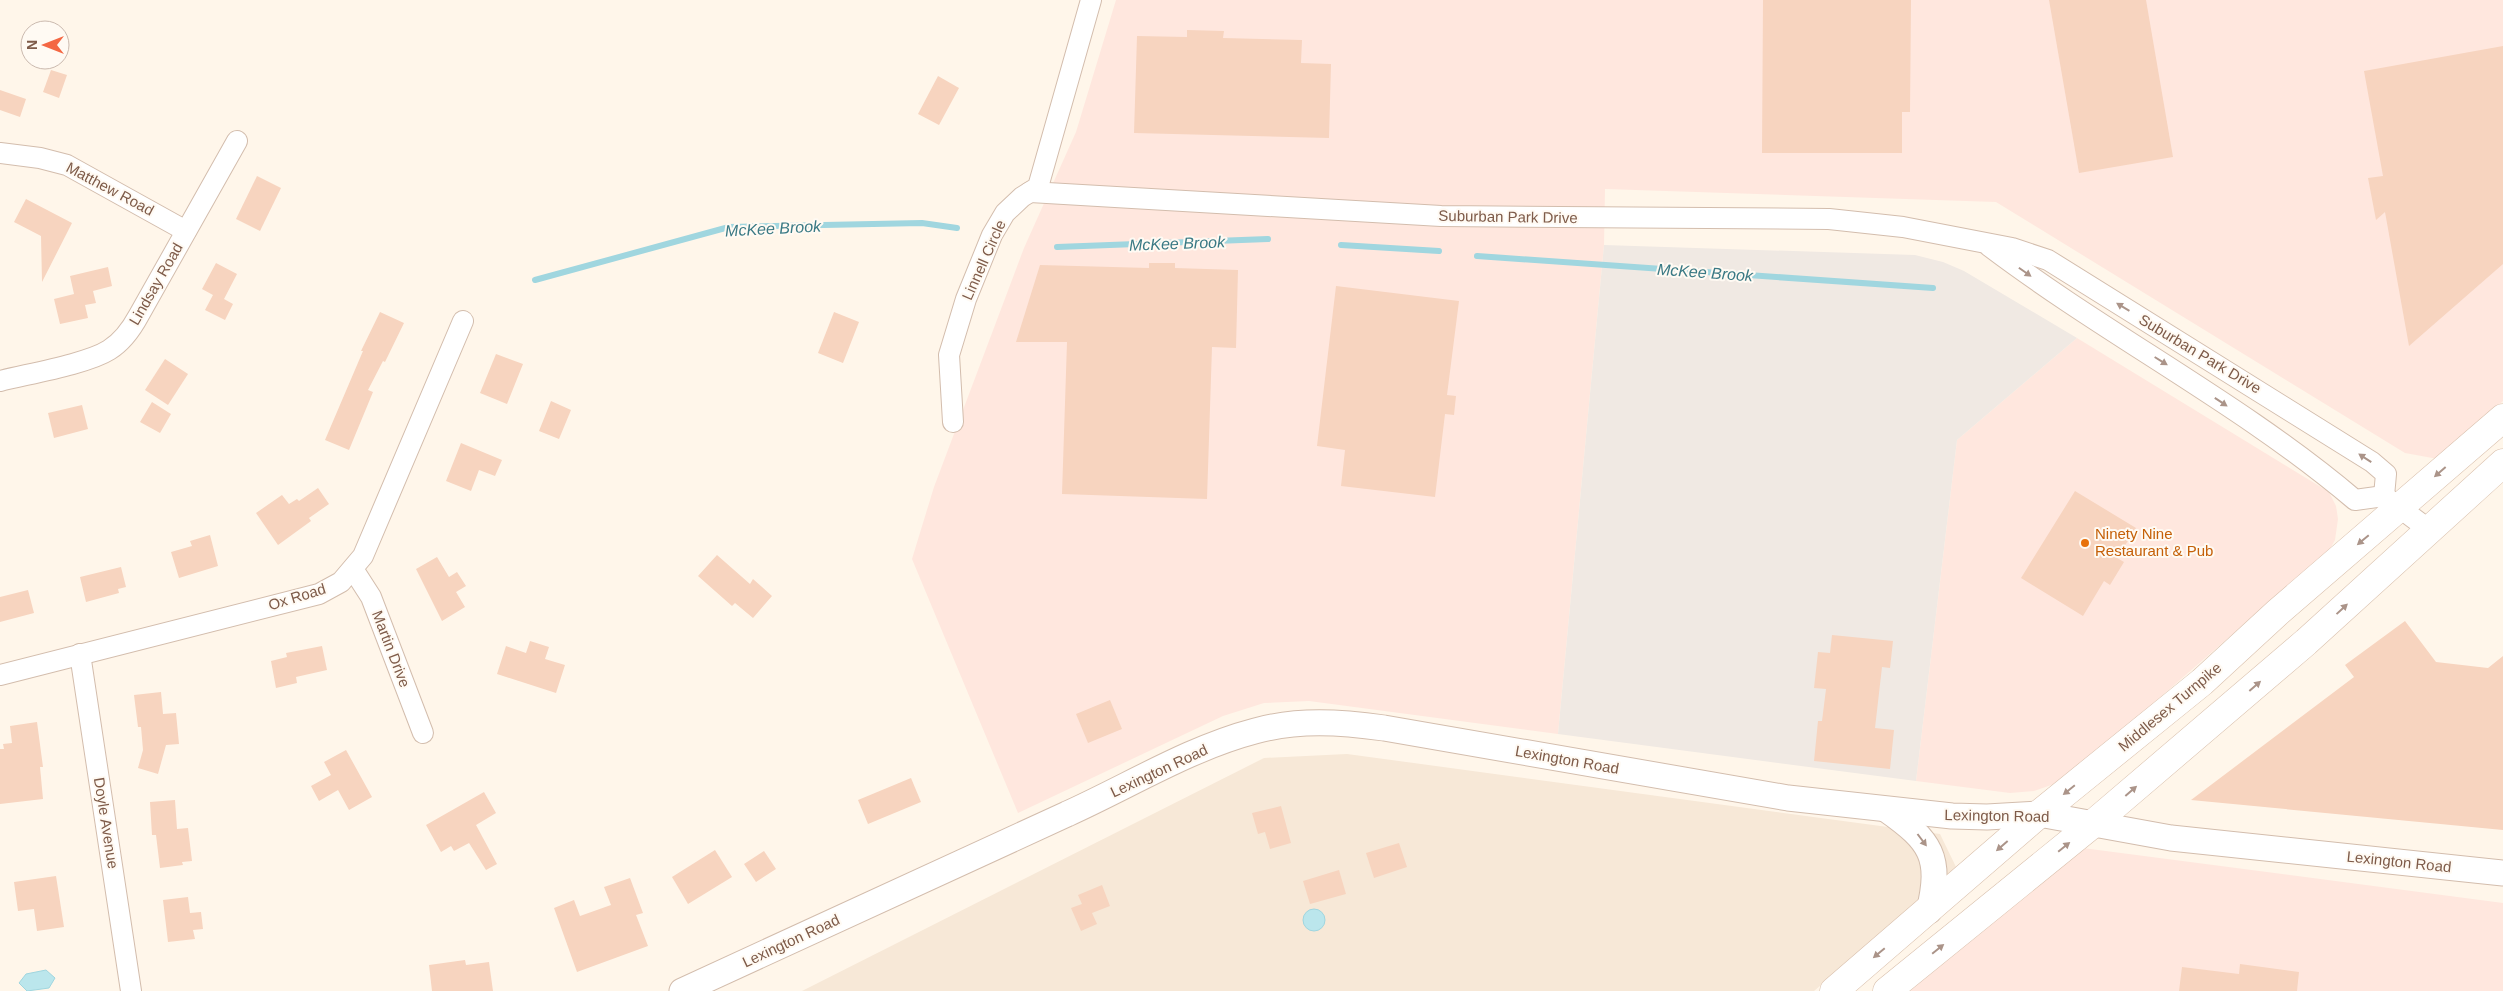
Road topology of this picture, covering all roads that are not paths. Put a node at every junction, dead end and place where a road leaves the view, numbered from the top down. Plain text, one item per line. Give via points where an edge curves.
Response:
1 (1091, 0) edge
2 (237, 140) dead end
3 (0, 153) edge
4 (1030, 192) junction
5 (186, 231) junction
6 (1986, 243) junction
7 (463, 321) dead end
8 (0, 380) edge
9 (2503, 418) edge
10 (953, 422) dead end
11 (2503, 463) edge
12 (2392, 502) junction
13 (2428, 529) junction
14 (353, 569) junction
15 (80, 654) junction
16 (0, 675) edge
17 (423, 733) dead end
18 (1885, 809) junction
19 (2039, 814) junction
20 (2094, 823) junction
21 (2503, 873) edge
22 (1929, 911) junction
23 (131, 991) edge
24 (682, 991) edge
25 (1834, 991) edge
26 (1887, 991) edge

1 - 4 street, Linnell Circle via 1044,170 1038,187
2 - 5 street, Lindsay Road
3 - 5 street, Matthew Road via 67,165
4 - 6 street, Suburban Park Drive via 1441,216 1828,219 1903,226
4 - 10 street, Linnell Circle via 1005,213 992,235 966,299 949,355
5 - 8 street, Lindsay Road via 133,326 109,350
6 -> 12 street, Suburban Park Drive via 2067,302 2181,374 2315,466 2355,500
12 -> 6 street, Suburban Park Drive via 2386,474 2278,402 2048,260
7 - 14 street, Ox Road via 363,556
9 -> 12 main road, Middlesex Turnpike
11 - 13 main road
12 - 13 street
12 -> 19 main road, Middlesex Turnpike via 2202,682
20 -> 13 main road via 2306,642
14 - 15 street, Ox Road via 340,582 319,594
14 - 17 street, Martin Drive via 371,597
15 - 16 street, Ox Road
15 - 23 street, Doyle Avenue
18 - 19 street, Lexington Road via 1961,817
18 -> 22 street via 1911,827 1928,848 1935,868
18 - 24 street, Lexington Road via 1788,798 1358,724 1297,723 1255,731 1201,750 1108,796
19 - 20 street, Lexington Road
19 -> 22 main road, Middlesex Turnpike
20 - 21 street, Lexington Road via 2171,838
26 -> 20 main road
22 -> 25 main road, Middlesex Turnpike

